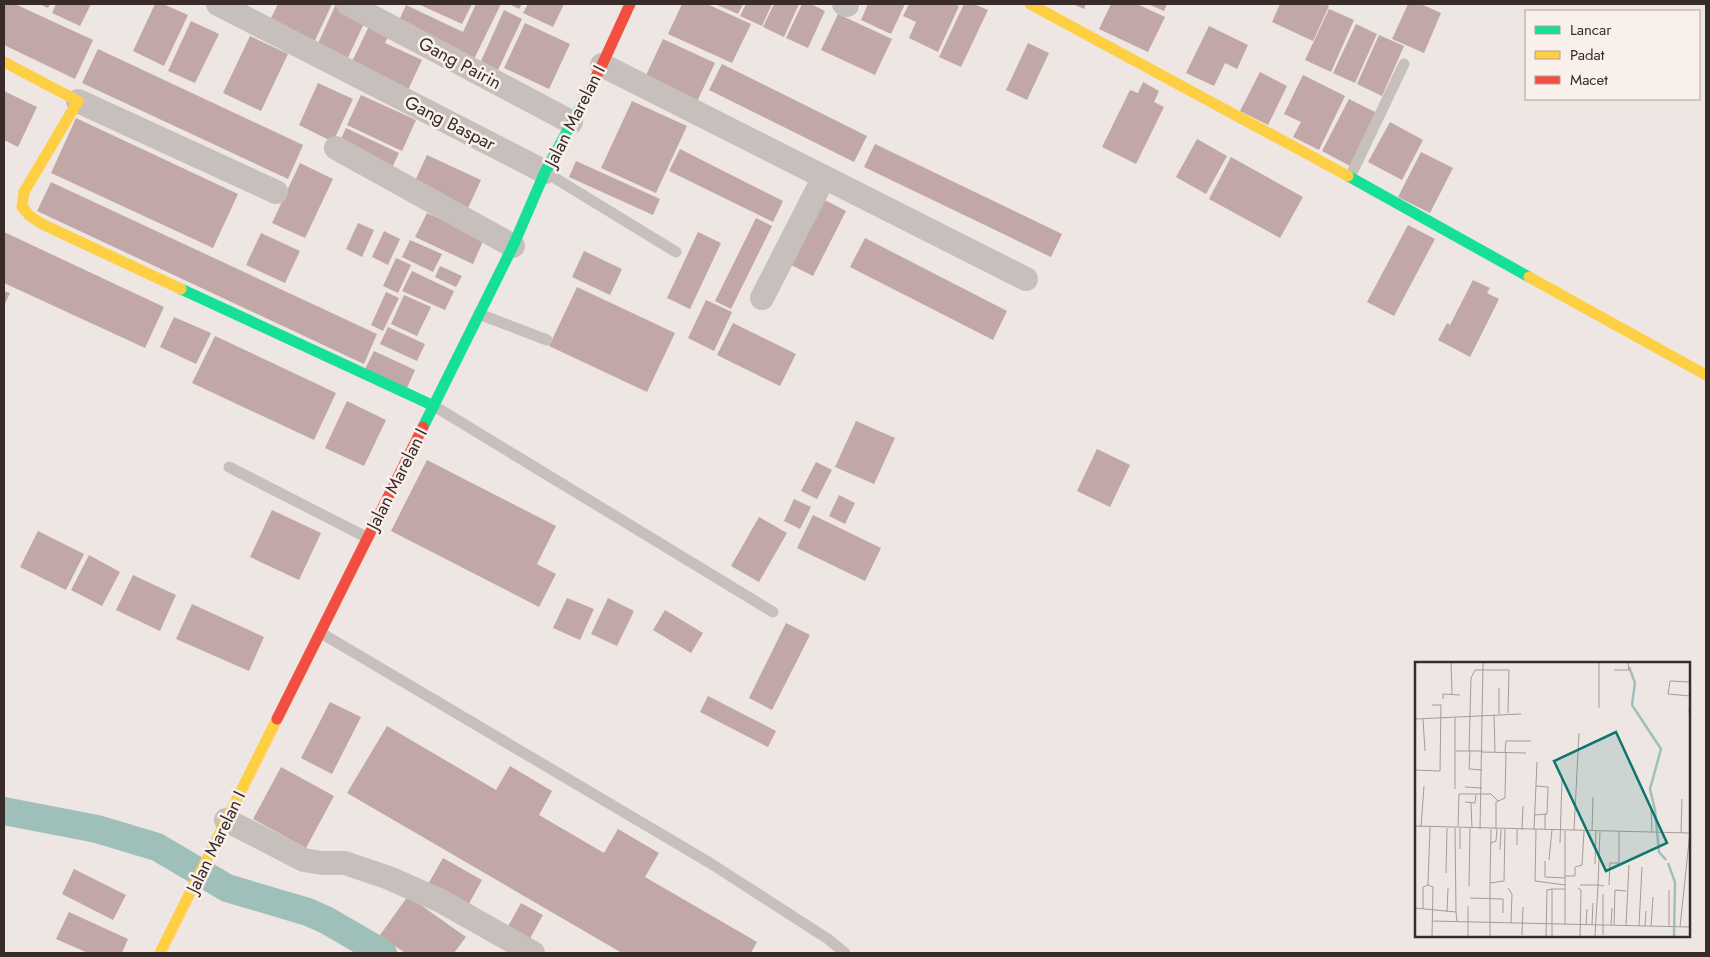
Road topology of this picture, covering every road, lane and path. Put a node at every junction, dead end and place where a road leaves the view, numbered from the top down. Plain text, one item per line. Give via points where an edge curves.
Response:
1 (218, 4) edge
2 (348, 4) edge
3 (630, 4) edge
4 (1030, 4) edge
5 (4, 62) edge
6 (1404, 64) dead end
7 (602, 65) junction
8 (78, 100) junction
9 (571, 122) junction
10 (336, 148) dead end
11 (546, 172) junction
12 (824, 177) junction
13 (1350, 177) junction
14 (276, 192) dead end
15 (514, 246) junction
16 (676, 252) dead end
17 (1026, 279) dead end
18 (762, 298) dead end
19 (479, 314) junction
20 (548, 340) dead end
21 (1706, 375) edge
22 (434, 406) junction
23 (228, 467) dead end
24 (368, 538) junction
25 (773, 612) dead end
26 (320, 633) junction
27 (223, 827) junction
28 (160, 953) edge
29 (533, 953) edge
30 (846, 953) edge

1 - 11 street, Gang Baspar
2 - 9 street, Gang Pairin
3 - 7 street, Jalan Marelan I
4 - 13 street
5 - 8 street
6 - 13 lane
7 - 9 street, Jalan Marelan I
7 - 12 street
8 - 14 street
8 - 22 street via 24,192 22,207 30,216
9 - 11 street, Jalan Marelan I
10 - 15 street
11 - 15 street, Jalan Marelan I
11 - 16 lane, Gang Baspar
12 - 17 street
12 - 18 street
13 - 21 street
15 - 19 street, Jalan Marelan I
19 - 20 lane
19 - 22 street, Jalan Marelan I
22 - 24 street, Jalan Marelan I
22 - 25 lane
23 - 24 lane
24 - 26 street, Jalan Marelan I
26 - 27 street, Jalan Marelan I
26 - 30 lane via 710,864
27 - 28 street, Jalan Marelan I
27 - 29 street via 304,860 345,863 389,878 441,901

